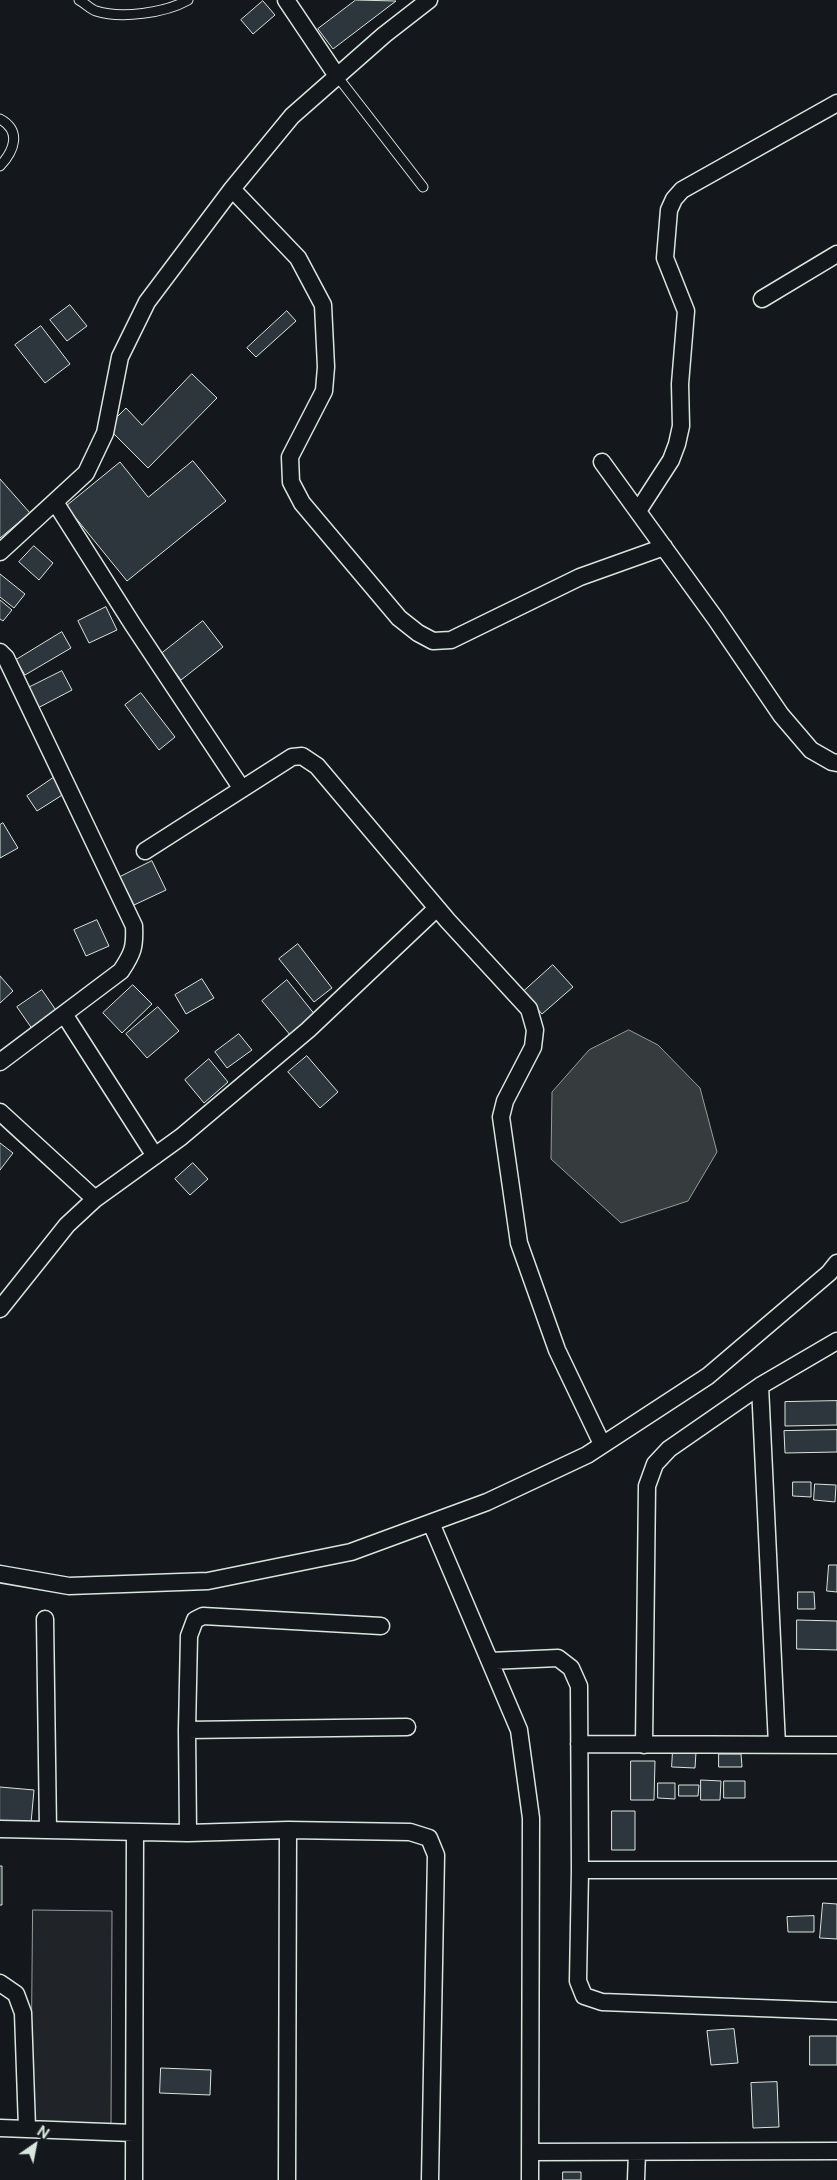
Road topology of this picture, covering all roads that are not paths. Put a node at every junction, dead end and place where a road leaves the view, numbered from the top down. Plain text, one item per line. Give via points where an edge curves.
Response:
1 (79, 0) edge
2 (188, 0) edge
3 (286, 0) edge
4 (429, 0) edge
5 (337, 76) junction
6 (837, 103) edge
7 (0, 119) edge
8 (0, 166) edge
9 (423, 187) dead end
10 (232, 189) junction
11 (837, 254) edge
12 (762, 299) dead end
13 (602, 462) dead end
14 (55, 502) junction
15 (638, 511) junction
16 (664, 547) junction
17 (0, 552) edge
18 (0, 652) edge
19 (837, 763) edge
20 (242, 789) junction
21 (145, 851) dead end
22 (437, 908) junction
23 (64, 1014) junction
24 (0, 1062) edge
25 (0, 1112) edge
26 (154, 1156) junction
27 (95, 1200) junction
28 (837, 1263) edge
29 (0, 1308) edge
30 (837, 1341) edge
31 (760, 1386) junction
32 (602, 1444) junction
33 (431, 1523) junction
34 (0, 1574) edge
35 (45, 1619) dead end
36 (380, 1626) dead end
37 (490, 1661) junction
38 (407, 1727) dead end
39 (186, 1730) junction
40 (579, 1744) junction
41 (644, 1744) junction
42 (777, 1745) junction
43 (837, 1745) edge
44 (0, 1829) edge
45 (48, 1830) junction
46 (288, 1830) junction
47 (135, 1832) junction
48 (188, 1833) junction
49 (580, 1870) junction
50 (837, 1870) edge
51 (0, 1983) edge
52 (837, 2011) edge
53 (0, 2128) edge
54 (27, 2128) junction
55 (133, 2133) junction
56 (837, 2151) edge
57 (530, 2152) junction
58 (637, 2152) junction
59 (134, 2180) edge
60 (287, 2180) edge
61 (430, 2180) edge
62 (530, 2180) edge
63 (636, 2180) edge

1 - 2 lane via 94,10 117,15 145,13
3 - 5 street
4 - 5 street
5 - 9 lane
5 - 10 street via 292,116
6 - 15 street via 682,190 674,199 669,210 665,258 686,311 680,384 681,426 670,460
7 - 8 lane via 13,131 15,144
10 - 14 street via 147,302 120,357 106,433 86,473
10 - 16 street via 298,258 323,305 324,390 290,457 291,482 302,502 399,618 433,641 451,640 580,577
11 - 12 street
13 - 15 street
14 - 17 street
14 - 20 street
15 - 16 street
16 - 19 street via 781,715 811,750
18 - 23 street via 6,658 134,926 132,954 121,971
20 - 21 street
20 - 22 street via 292,757 302,756 317,766
22 - 26 street via 308,1030 181,1138
22 - 32 street via 529,1009 535,1030 534,1047 505,1101 501,1117 519,1242 558,1350
23 - 24 street
23 - 26 street
25 - 27 street
26 - 27 street
27 - 29 street via 67,1225
28 - 32 street via 829,1274 708,1376
30 - 31 street
31 - 41 street via 669,1449 655,1464 647,1486
31 - 42 street
32 - 33 street via 487,1502
33 - 34 street via 351,1552 208,1581 69,1586
33 - 37 street
35 - 45 street
36 - 39 street via 203,1616 195,1620 189,1636
37 - 40 street via 558,1658 571,1668 579,1686
37 - 57 street via 519,1730 532,1818
38 - 39 street
39 - 48 street
40 - 41 street
40 - 49 street
41 - 42 street
42 - 43 street
44 - 45 street
45 - 47 street
46 - 48 street
46 - 60 street
46 - 61 street via 410,1832 429,1838 436,1855
47 - 48 street
47 - 55 street
49 - 50 street
49 - 52 street via 578,1981 584,1996 602,2002
51 - 54 street via 16,1994 23,2013
53 - 54 street
54 - 55 street
55 - 59 street
56 - 58 street
57 - 58 street
57 - 62 street
58 - 63 street

